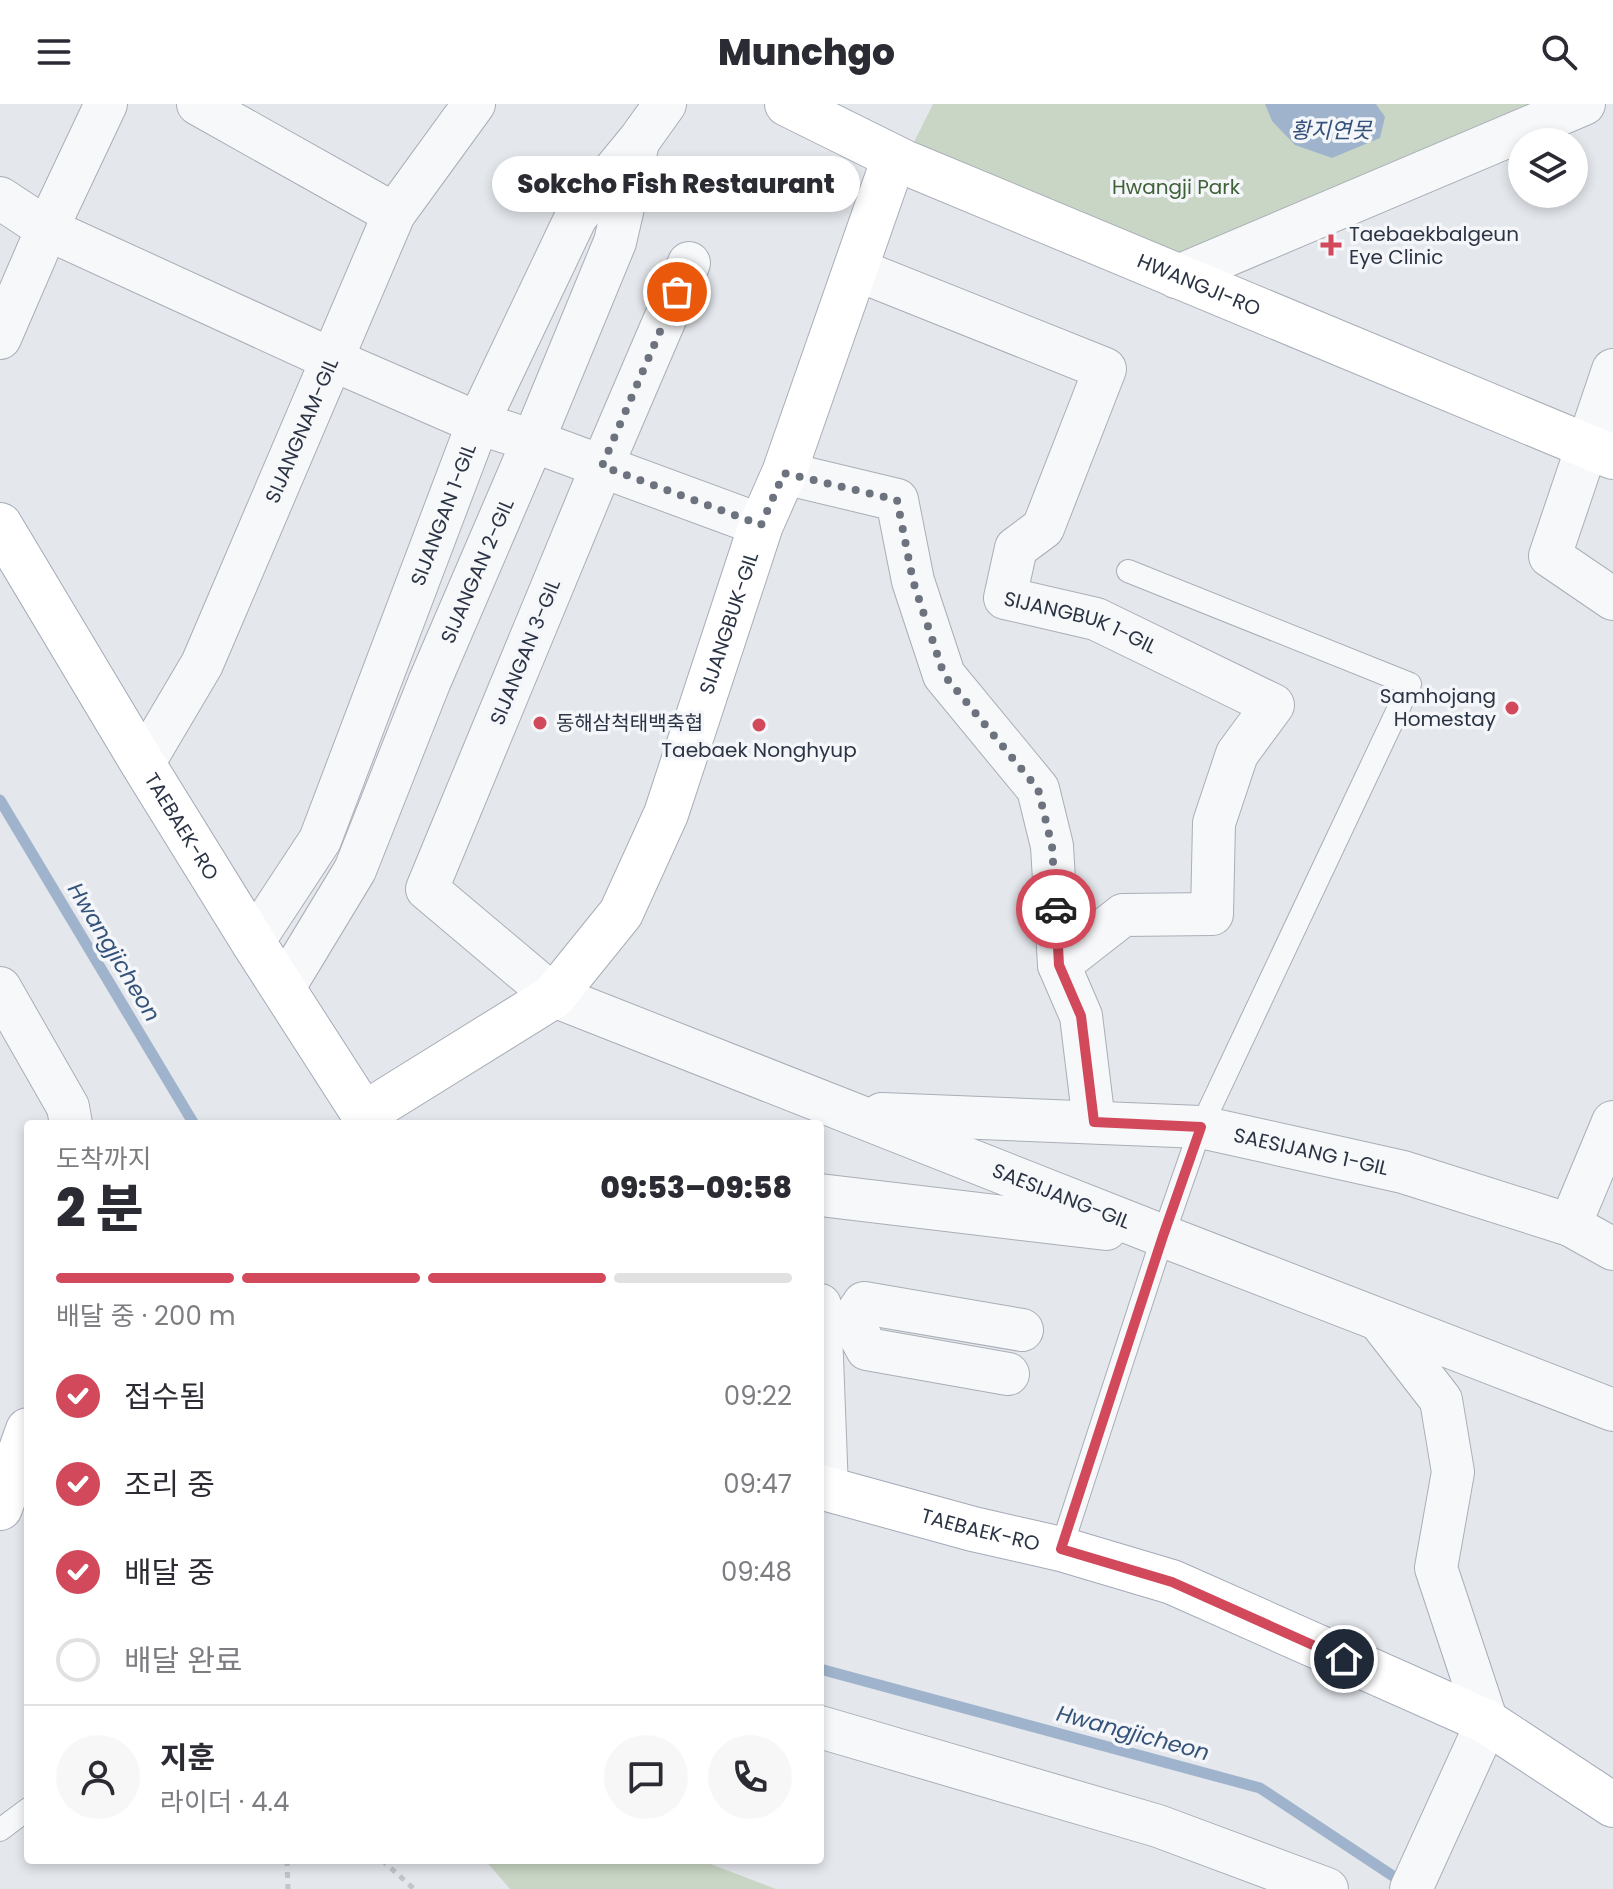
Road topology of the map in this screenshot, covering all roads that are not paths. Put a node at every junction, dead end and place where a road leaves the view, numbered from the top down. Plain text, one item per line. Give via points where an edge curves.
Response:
1 (106, 104) edge
2 (198, 104) edge
3 (435, 104) edge
4 (474, 104) edge
5 (665, 104) edge
6 (787, 104) edge
7 (1584, 104) edge
8 (640, 139) junction
9 (894, 158) junction
10 (428, 167) junction
11 (0, 198) edge
12 (394, 214) junction
13 (47, 229) junction
14 (689, 263) dead end
15 (855, 269) junction
16 (1176, 277) junction
17 (0, 338) edge
18 (333, 360) junction
19 (1613, 370) edge
20 (478, 423) junction
21 (533, 441) junction
22 (1600, 452) edge
23 (602, 466) junction
24 (784, 473) junction
25 (0, 525) edge
26 (761, 525) junction
27 (1128, 571) dead end
28 (1613, 599) edge
29 (143, 764) junction
30 (253, 942) junction
31 (1059, 965) junction
32 (0, 988) edge
33 (283, 989) junction
34 (554, 996) junction
35 (850, 1112) junction
36 (70, 1120) edge
37 (360, 1120) edge
38 (363, 1120) edge
39 (1094, 1122) junction
40 (1613, 1122) edge
41 (1201, 1127) junction
42 (824, 1195) edge
43 (1570, 1225) junction
44 (1163, 1236) junction
45 (1613, 1249) edge
46 (831, 1317) edge
47 (1379, 1320) junction
48 (1022, 1330) dead end
49 (1008, 1374) dead end
50 (1613, 1410) edge
51 (24, 1441) edge
52 (824, 1467) edge
53 (824, 1488) edge
54 (0, 1508) edge
55 (1061, 1549) junction
56 (824, 1728) edge
57 (1479, 1741) junction
58 (1613, 1805) edge
59 (24, 1812) edge
60 (0, 1830) edge
61 (1327, 1889) edge
62 (1411, 1889) edge

1 - 13 street
2 - 12 street
3 - 10 street
4 - 10 street, SIJANGNAM-GIL
5 - 8 street, SIJANGAN 1-GIL
6 - 9 street, HWANGJI-RO
7 - 16 street
8 - 20 street, SIJANGAN 1-GIL via 576,217
8 - 21 street, SIJANGAN 2-GIL via 615,242
9 - 15 street, SIJANGBUK-GIL
9 - 16 street, HWANGJI-RO
10 - 12 street, SIJANGNAM-GIL
11 - 13 street
12 - 18 street, SIJANGNAM-GIL
13 - 17 street
13 - 18 street
14 - 23 street, SIJANGAN 3-GIL
15 - 24 street, SIJANGBUK-GIL
15 - 31 street, SIJANGBUK 1-GIL via 1105,369 1043,528 1016,548 1005,598 1096,619 1273,705 1237,754 1214,823 1212,914 1123,915
16 - 22 street, HWANGJI-RO
18 - 20 street
18 - 29 street, SIJANGNAM-GIL via 202,664
19 - 22 street
20 - 21 street
20 - 30 street, SIJANGAN 1-GIL via 320,840
21 - 23 street
21 - 33 street, SIJANGAN 2-GIL via 355,870
22 - 28 street via 1550,556
23 - 26 street
23 - 34 street, SIJANGAN 3-GIL via 427,889
24 - 26 street, SIJANGBUK-GIL
24 - 31 street via 897,500 913,581 944,675 1038,789 1052,846
25 - 29 street, TAEBAEK-RO
26 - 34 street, SIJANGBUK-GIL via 666,814 621,913
27 - 41 lane via 1410,684
29 - 30 street, TAEBAEK-RO
30 - 33 street, TAEBAEK-RO
31 - 39 street via 1081,1016
32 - 36 street via 68,1107
33 - 37 street, TAEBAEK-RO
34 - 35 street, SAESIJANG-GIL
34 - 38 street, SIJANGBUK-GIL
35 - 39 street, SAESIJANG 1-GIL
35 - 44 street, SAESIJANG-GIL
39 - 41 street, SAESIJANG 1-GIL
40 - 43 street
41 - 43 street, SAESIJANG 1-GIL via 1403,1172
41 - 44 lane
42 - 44 street
43 - 45 street, SAESIJANG 1-GIL
44 - 47 street, SAESIJANG-GIL
44 - 55 lane
46 - 48 street via 864,1303
46 - 49 street via 867,1349
46 - 52 street
47 - 50 street, SAESIJANG-GIL
47 - 57 street via 1441,1400 1453,1472 1436,1568
51 - 54 street
53 - 55 street, TAEBAEK-RO
55 - 57 street, TAEBAEK-RO via 1172,1582
56 - 61 street via 1158,1826
57 - 58 street, TAEBAEK-RO
57 - 62 street
59 - 60 lane

